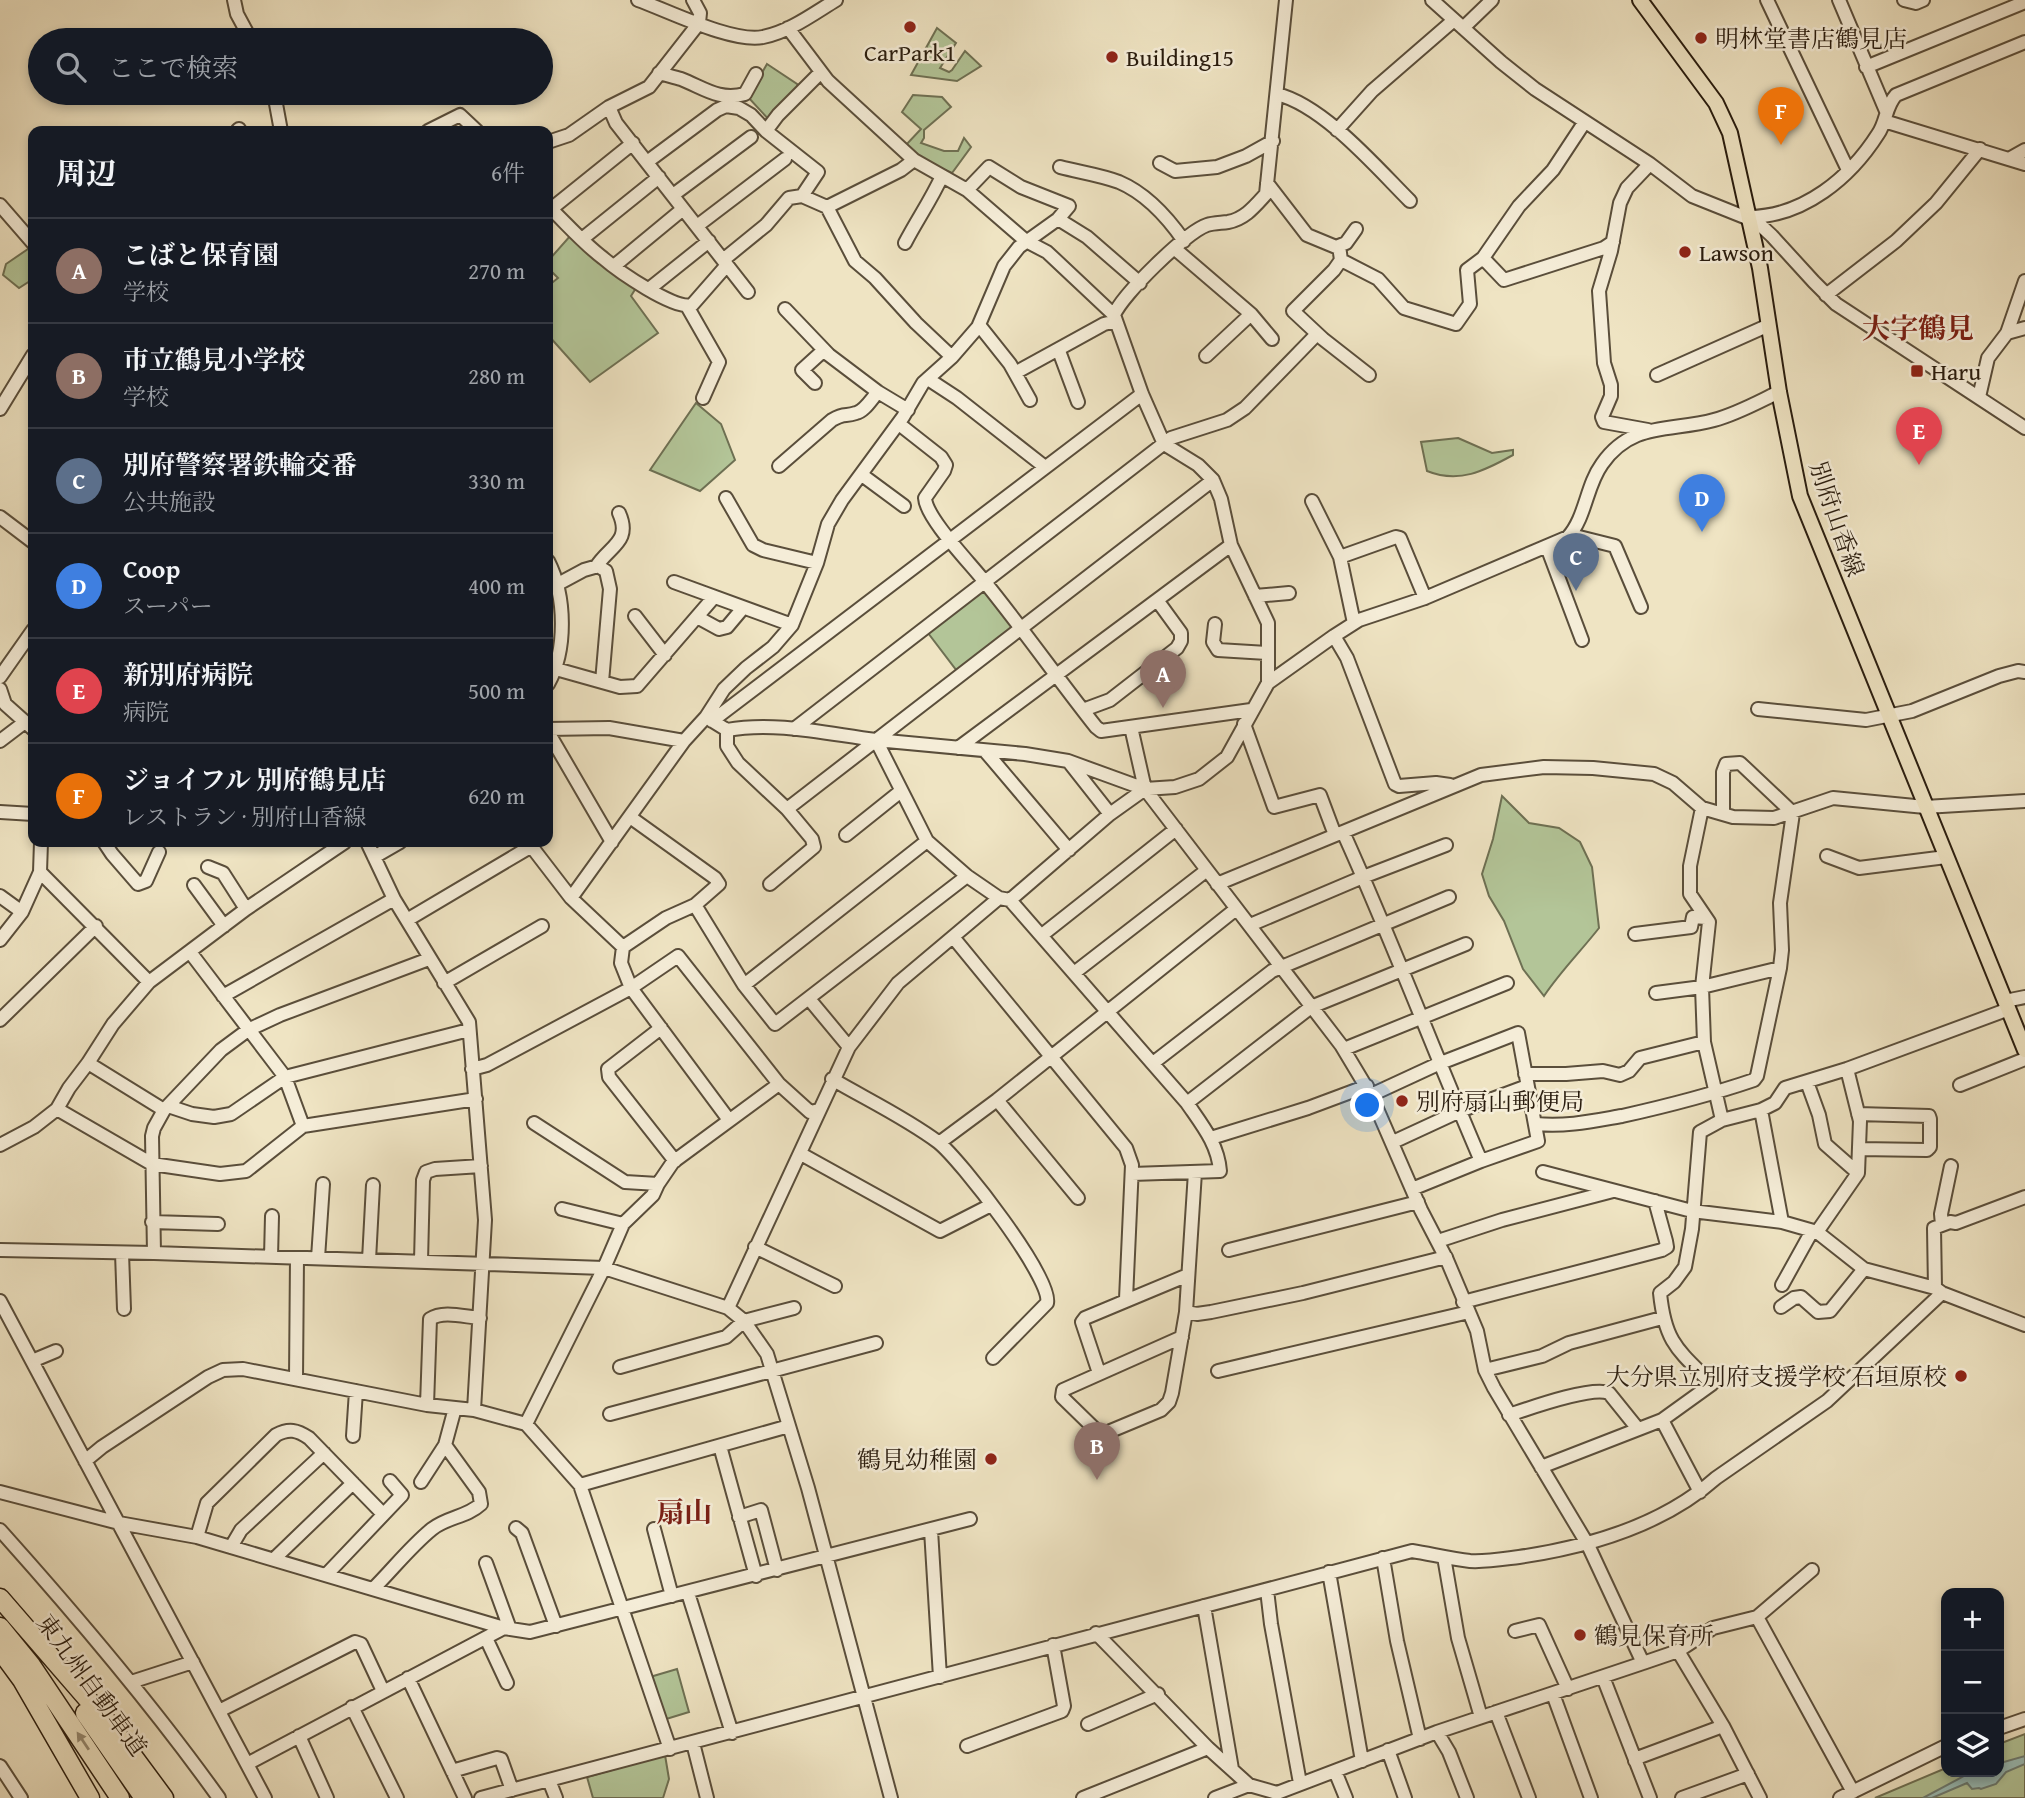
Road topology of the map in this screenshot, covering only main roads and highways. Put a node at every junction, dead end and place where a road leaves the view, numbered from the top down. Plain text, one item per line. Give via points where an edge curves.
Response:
1 (1640, 0) edge
2 (2025, 1050) edge
3 (0, 1600) edge
4 (0, 1628) edge
5 (0, 1650) edge
6 (90, 1798) edge
7 (120, 1798) edge
8 (144, 1798) edge
9 (164, 1798) edge

1 - 2 main road, 別府山香線 via 1721,112 1734,146 1804,506
3 - 8 highway, 東九州自動車道 via 102,1734
3 - 9 highway via 110,1725
7 -> 4 highway, 東九州自動車道 via 31,1665
5 - 6 highway

